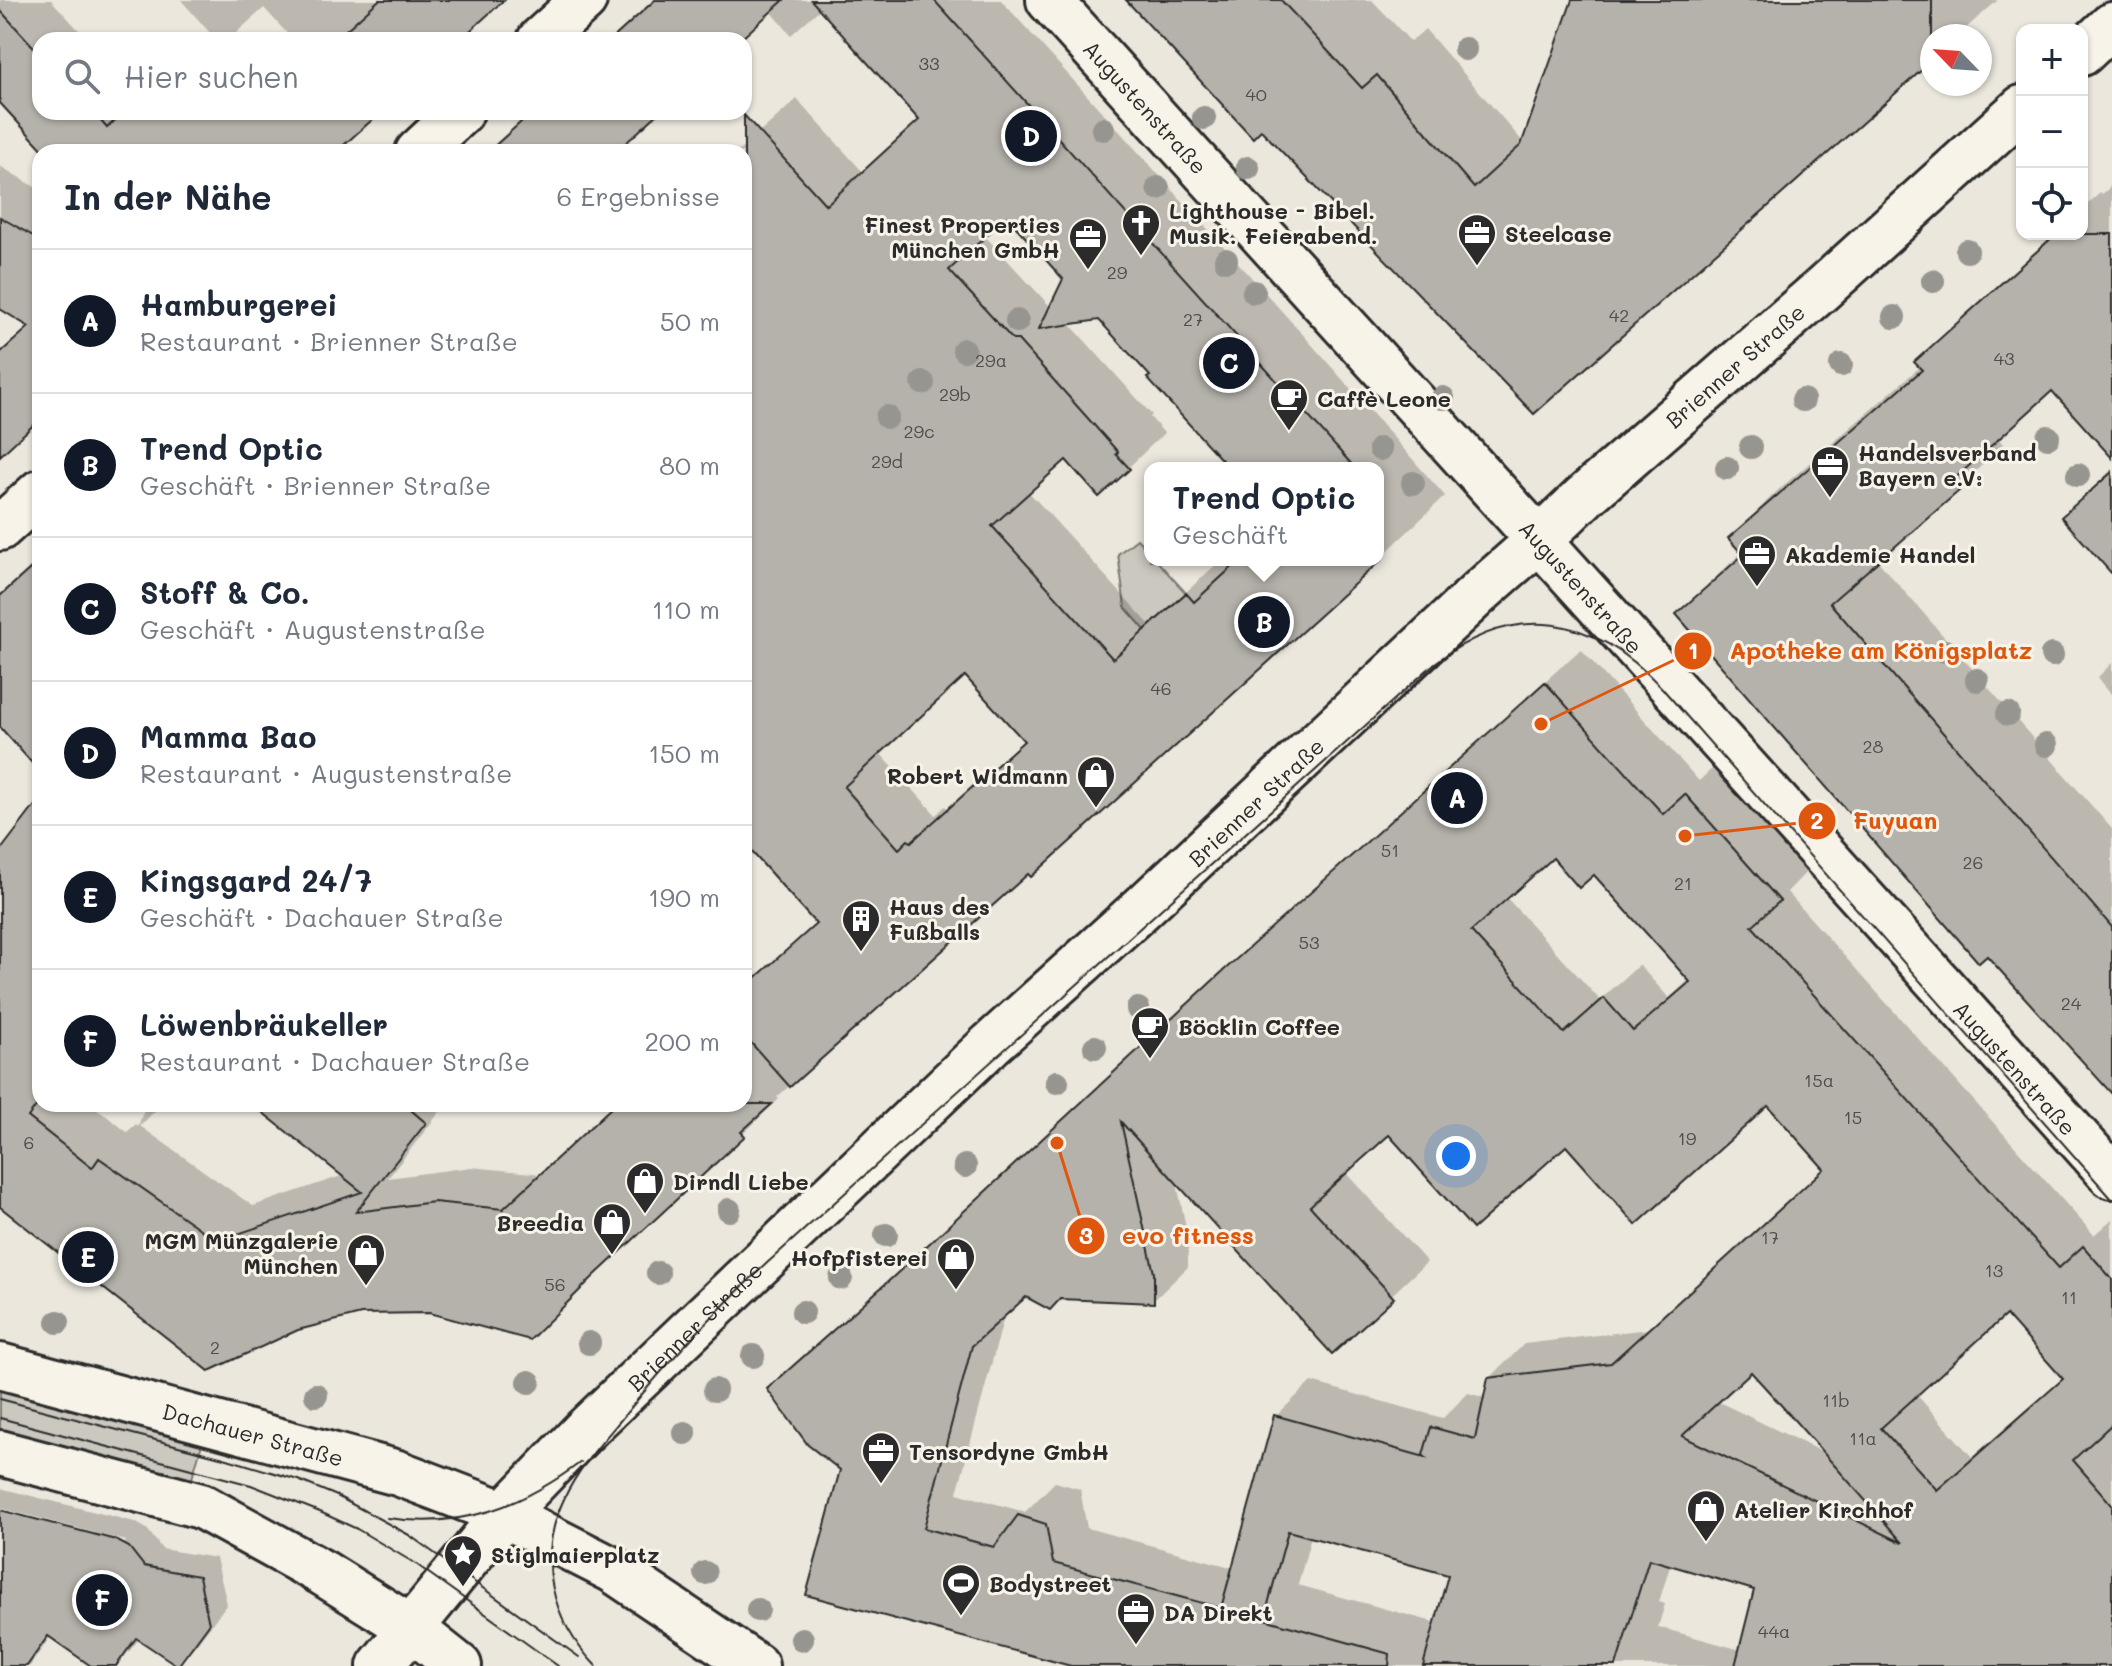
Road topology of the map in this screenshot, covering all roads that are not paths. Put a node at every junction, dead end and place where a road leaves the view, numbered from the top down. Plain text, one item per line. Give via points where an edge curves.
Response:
1 (584, 0) edge
2 (1049, 0) edge
3 (2112, 25) edge
4 (549, 32) edge
5 (2088, 47) edge
6 (2016, 113) edge
7 (452, 120) edge
8 (427, 144) edge
9 (32, 499) edge
10 (0, 528) edge
11 (1539, 540) junction
12 (2112, 1176) edge
13 (0, 1366) edge
14 (0, 1453) edge
15 (504, 1514) junction
16 (411, 1628) junction
17 (380, 1666) edge
18 (459, 1666) edge
19 (756, 1666) edge

1 - 4 main road
2 - 11 main road, Augustenstraße
3 - 5 main road
6 - 11 main road, Brienner Straße
7 - 8 main road
9 - 10 main road
11 - 12 main road, Augustenstraße
11 - 15 main road, Brienner Straße via 991,1044 618,1398
13 - 15 main road, Dachauer Straße via 398,1473
14 - 16 main road via 201,1506
15 - 16 main road
15 - 19 main road, Dachauer Straße via 613,1570
16 - 17 main road
16 - 18 main road

